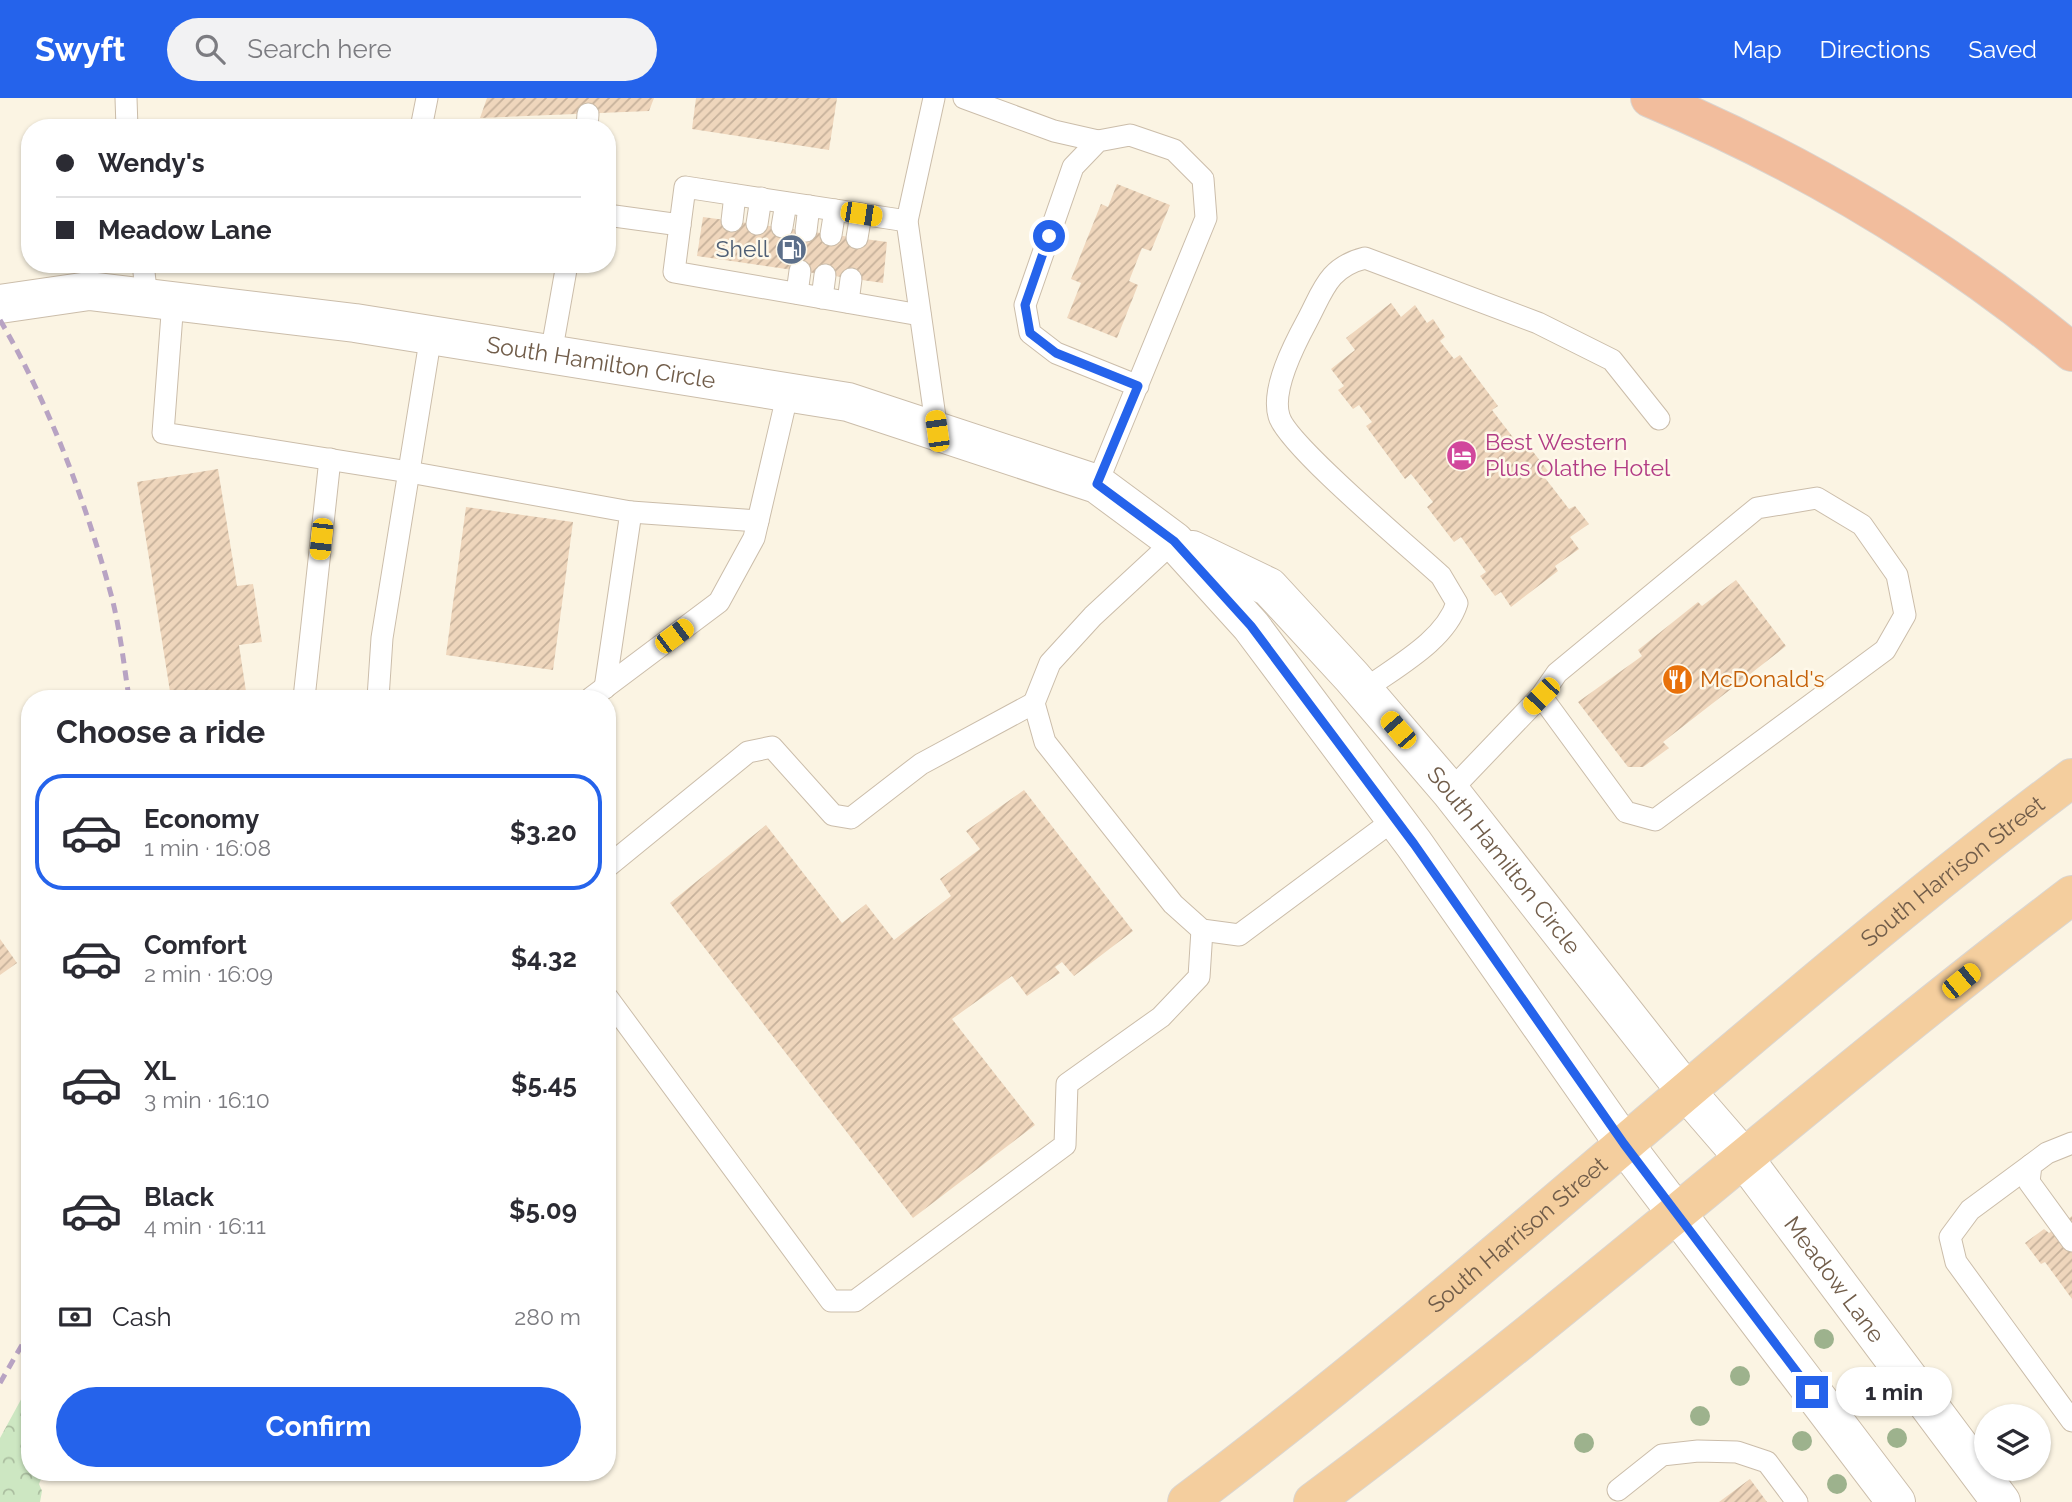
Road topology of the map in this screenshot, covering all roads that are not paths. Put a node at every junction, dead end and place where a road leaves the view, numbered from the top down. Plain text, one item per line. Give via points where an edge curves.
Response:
1 (126, 98) edge
2 (427, 98) edge
3 (934, 98) edge
4 (964, 98) edge
5 (1650, 98) edge
6 (127, 119) edge
7 (423, 119) edge
8 (1098, 141) junction
9 (735, 195) junction
10 (761, 198) junction
11 (786, 202) junction
12 (809, 206) junction
13 (835, 210) junction
14 (861, 214) junction
15 (616, 216) edge
16 (732, 221) dead end
17 (907, 221) junction
18 (757, 224) dead end
19 (680, 225) junction
20 (782, 228) dead end
21 (806, 231) dead end
22 (831, 235) dead end
23 (857, 238) dead end
24 (800, 271) dead end
25 (565, 273) edge
26 (825, 275) dead end
27 (851, 279) dead end
28 (154, 288) edge
29 (797, 293) junction
30 (822, 298) junction
31 (848, 302) junction
32 (0, 304) edge
33 (920, 315) junction
34 (431, 335) junction
35 (2072, 352) edge
36 (551, 354) junction
37 (1138, 386) junction
38 (788, 392) junction
39 (1659, 419) dead end
40 (937, 431) junction
41 (330, 459) junction
42 (409, 472) junction
43 (1097, 484) junction
44 (631, 512) junction
45 (758, 521) junction
46 (1174, 541) junction
47 (305, 690) edge
48 (379, 690) edge
49 (599, 690) edge
50 (602, 690) edge
51 (1364, 690) junction
52 (1541, 696) junction
53 (1034, 703) junction
54 (2072, 778) edge
55 (1450, 791) junction
56 (1395, 819) junction
57 (616, 860) edge
58 (2072, 895) edge
59 (1202, 930) junction
60 (616, 1009) edge
61 (1685, 1090) junction
62 (1624, 1144) junction
63 (2069, 1148) edge
64 (1743, 1157) junction
65 (2031, 1165) junction
66 (1676, 1215) junction
67 (2072, 1241) edge
68 (2072, 1422) edge
69 (1618, 1490) dead end
70 (1187, 1502) edge
71 (1313, 1502) edge
72 (1797, 1502) edge
73 (1895, 1502) edge
74 (2001, 1502) edge

1 - 6 lane
2 - 7 lane
3 - 17 lane
4 - 8 lane via 1054,131
5 - 35 highway via 1715,125 1824,181 1934,246
8 - 37 lane via 1073,167 1025,305 1030,333 1056,353
8 - 37 lane via 1130,135 1174,150 1203,179 1206,218
9 - 10 lane
9 - 16 lane
9 - 19 lane via 685,187
10 - 11 lane
10 - 18 lane
11 - 12 lane
11 - 20 lane
12 - 13 lane
12 - 21 lane
13 - 14 lane
13 - 22 lane
14 - 17 lane
14 - 23 lane
15 - 19 lane
17 - 33 lane
19 - 29 lane via 674,272 724,270 775,279
24 - 29 lane
25 - 36 lane
26 - 30 lane
27 - 31 lane
28 - 32 street, South Hamilton Circle via 89,291
28 - 34 street, South Hamilton Circle
28 - 41 lane via 163,433
29 - 30 lane
30 - 31 lane
31 - 33 lane
33 - 40 lane
34 - 36 street, South Hamilton Circle
34 - 42 lane
36 - 38 street, South Hamilton Circle
37 - 43 lane
38 - 40 street, South Hamilton Circle via 848,402
38 - 45 lane
39 - 51 lane via 1612,360 1538,323 1365,258 1346,263 1331,276 1280,380 1279,417 1303,451 1441,576 1457,603 1452,617 1433,637
40 - 43 street, South Hamilton Circle
41 - 42 lane
41 - 47 lane
42 - 44 lane
42 - 48 lane via 382,638
43 - 46 street, South Hamilton Circle
44 - 45 lane
44 - 49 lane
45 - 50 lane via 754,538 719,602
46 - 51 street, South Hamilton Circle via 1269,587
46 - 53 lane via 1050,663
46 - 56 street, South Hamilton Circle via 1251,626
51 - 55 street, South Hamilton Circle
52 - 52 lane via 1626,812 1656,820 1885,650 1905,615 1897,575 1862,525 1817,498 1757,508 1557,673
52 - 55 lane
53 - 57 lane via 921,764 851,818 834,815 772,747 748,752
53 - 59 lane via 1045,742 1173,904
54 - 61 highway, South Harrison Street via 1895,915
55 - 61 street, South Hamilton Circle
56 - 59 lane via 1239,935
56 - 62 street, South Hamilton Circle
58 - 64 highway
59 - 60 lane via 1199,977 1161,1017 1067,1084 1065,1145 855,1301 831,1301
61 - 62 highway, South Harrison Street
61 - 64 street, South Hamilton Circle
62 - 66 street
62 - 70 highway, South Harrison Street via 1421,1315
63 - 65 lane
64 - 66 highway
64 - 74 street, Meadow Lane
65 - 67 lane via 2029,1182
65 - 68 lane via 1970,1210 1950,1237 1956,1262
66 - 71 highway
66 - 73 street
69 - 72 lane via 1662,1455 1737,1452 1767,1462

